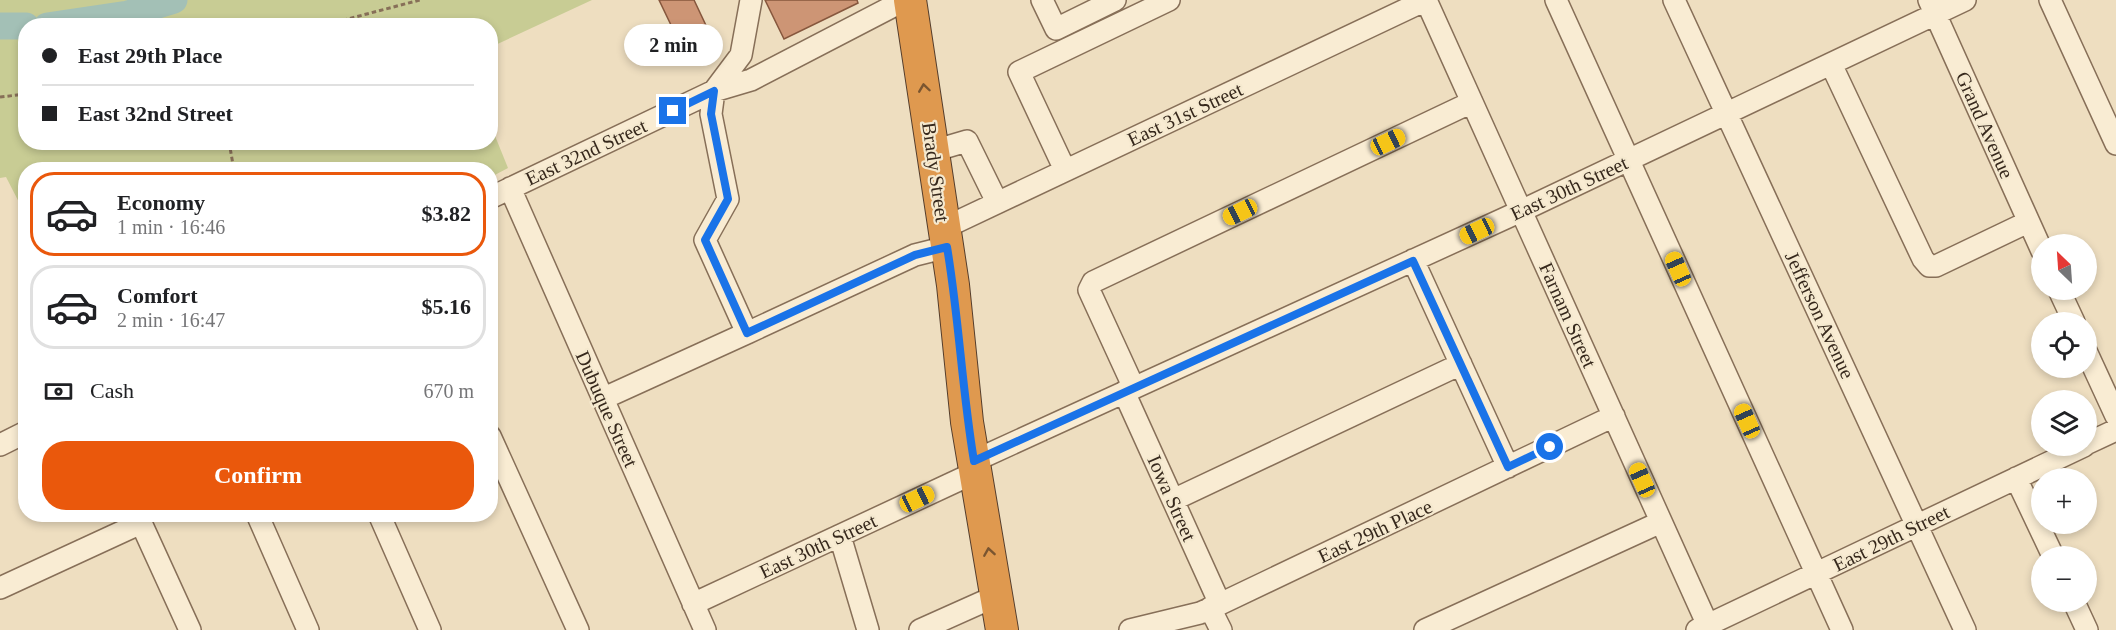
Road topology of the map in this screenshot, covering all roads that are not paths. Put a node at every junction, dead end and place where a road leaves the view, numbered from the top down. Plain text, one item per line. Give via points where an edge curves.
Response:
1 (751, 0) edge
2 (905, 0) edge
3 (910, 0) edge
4 (1042, 0) edge
5 (1115, 0) edge
6 (1169, 0) edge
7 (1426, 0) edge
8 (1556, 0) edge
9 (1674, 0) edge
10 (1965, 0) edge
11 (2050, 0) edge
12 (1932, 7) edge
13 (1831, 64) junction
14 (714, 91) junction
15 (1472, 102) junction
16 (1726, 114) junction
17 (2116, 144) edge
18 (933, 151) junction
19 (1629, 160) junction
20 (1065, 170) junction
21 (510, 188) junction
22 (498, 194) edge
23 (997, 202) junction
24 (1521, 211) junction
25 (2028, 222) junction
26 (2034, 234) edge
27 (945, 237) junction
28 (1413, 261) junction
29 (747, 333) junction
30 (1461, 364) junction
31 (2097, 375) edge
32 (1129, 390) junction
33 (602, 399) junction
34 (1614, 416) junction
35 (2116, 416) edge
36 (2116, 430) edge
37 (18, 436) edge
38 (2097, 439) edge
39 (0, 445) edge
40 (498, 454) edge
41 (2062, 456) edge
42 (975, 467) junction
43 (1508, 467) junction
44 (2016, 478) junction
45 (1173, 500) junction
46 (133, 522) edge
47 (140, 522) edge
48 (261, 522) edge
49 (383, 522) edge
50 (1661, 522) junction
51 (1917, 525) junction
52 (840, 536) junction
53 (2048, 546) edge
54 (1816, 573) junction
55 (0, 588) edge
56 (996, 596) junction
57 (693, 604) junction
58 (1215, 606) junction
59 (2079, 612) edge
60 (1705, 628) edge
61 (190, 630) edge
62 (308, 630) edge
63 (430, 630) edge
64 (578, 630) edge
65 (705, 630) edge
66 (868, 630) edge
67 (920, 630) edge
68 (1002, 630) edge
69 (1130, 630) edge
70 (1221, 630) edge
71 (1425, 630) edge
72 (1842, 630) edge
73 (1965, 630) edge
74 (2087, 630) edge

1 - 14 street via 741,55
2 - 14 street, East 32nd Street via 752,80
18 -> 3 highway, Brady Street
4 - 5 street via 1056,29
6 - 20 street via 1019,72
7 - 15 street, Farnam Street
7 - 20 street, East 31st Street
8 - 19 street
9 - 16 street, Jefferson Avenue
10 - 12 street, East 30th Street
11 - 17 street
12 - 13 street, East 30th Street
12 - 25 street, Grand Avenue
13 - 16 street, East 30th Street
13 - 25 street via 1929,266
14 - 21 street, East 32nd Street
14 - 29 street via 711,114 728,199 705,240
15 - 24 street, Farnam Street
15 - 32 street, Iowa Street via 1093,282 1089,290
16 - 19 street, East 30th Street
16 - 51 street, Jefferson Avenue
18 - 23 street via 967,141
18 - 27 highway, Brady Street
19 - 24 street, East 30th Street
19 - 54 street
20 - 23 street, East 31st Street
21 - 22 street, East 32nd Street
21 - 33 street, Dubuque Street
23 - 27 street, East 31st Street
24 - 28 street, East 30th Street
24 - 34 street, Farnam Street
25 - 26 street, Grand Avenue
27 - 29 street, East 31st Street via 915,255
27 - 42 highway, Brady Street
28 - 30 street
28 - 32 street, East 30th Street
29 - 33 street, East 31st Street
30 - 43 street
30 - 45 street
31 - 35 street
32 - 42 street, East 30th Street
32 - 45 street, Iowa Street
33 - 57 street, Dubuque Street
34 - 43 street, East 29th Place
34 - 50 street, Farnam Street
36 - 38 street, East 29th Street
37 - 39 street
40 - 64 street
41 - 44 street, East 29th Street
42 - 52 street, East 30th Street
56 -> 42 highway, Brady Street
43 - 58 street, East 29th Place
44 - 51 street, East 29th Street
44 - 53 street
45 - 58 street, Iowa Street
46 - 55 street
47 - 61 street
48 - 62 street
49 - 63 street
50 - 60 street, Farnam Street
50 - 71 street
51 - 54 street, East 29th Street
51 - 73 street, Jefferson Avenue
52 - 57 street, East 30th Street
52 - 66 street
54 - 60 street, East 29th Street
54 - 72 street
56 - 67 street
56 - 68 highway, Brady Street
57 - 65 street, Dubuque Street
58 - 69 street, East 29th Place
58 - 70 street, Iowa Street
59 - 74 street

